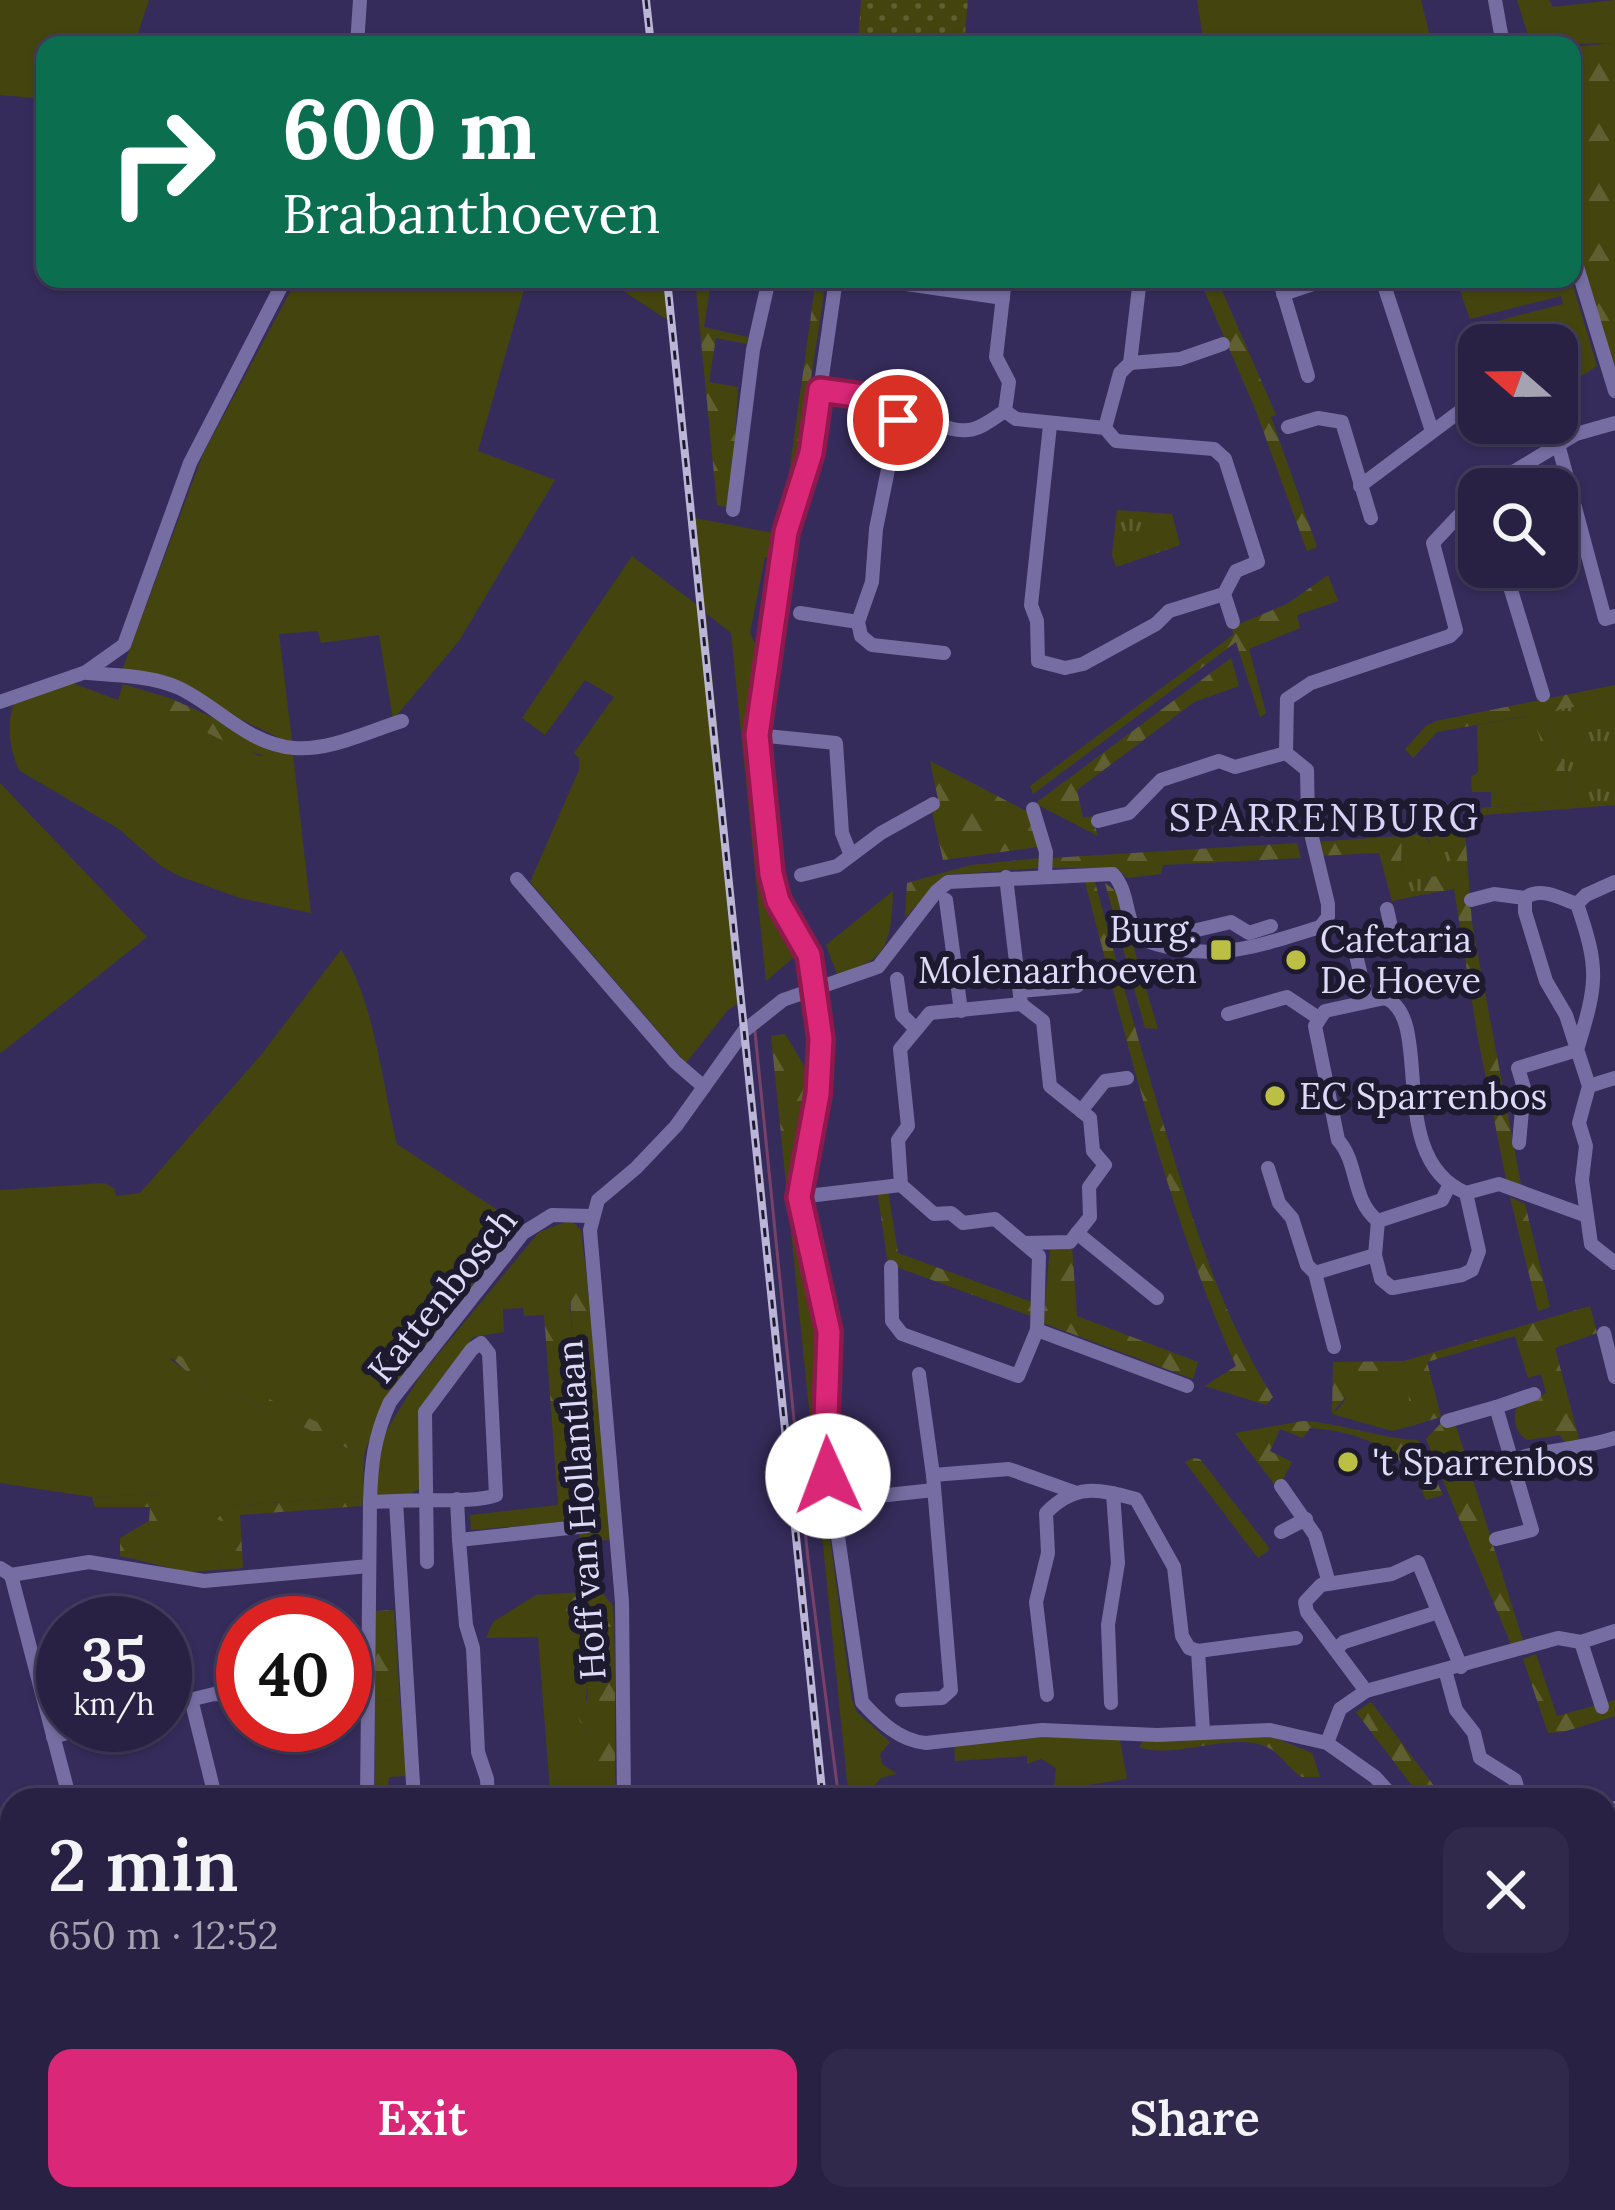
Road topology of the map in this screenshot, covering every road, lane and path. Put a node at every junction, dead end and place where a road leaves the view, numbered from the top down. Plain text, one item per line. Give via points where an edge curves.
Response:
1 (360, 0) edge
2 (1495, 0) edge
3 (358, 36) edge
4 (1501, 36) edge
5 (1581, 280) edge
6 (280, 288) edge
7 (767, 288) edge
8 (835, 288) edge
9 (934, 288) edge
10 (1004, 288) edge
11 (1139, 288) edge
12 (1281, 288) edge
13 (1385, 288) edge
14 (1003, 298) junction
15 (1223, 344) dead end
16 (1130, 363) junction
17 (1308, 376) dead end
18 (820, 390) junction
19 (1615, 391) edge
20 (1005, 411) junction
21 (1458, 412) edge
22 (898, 420) junction
23 (1615, 423) edge
24 (1050, 424) junction
25 (1288, 427) dead end
26 (1105, 428) junction
27 (1432, 431) junction
28 (1578, 437) edge
29 (1558, 444) joint
30 (1519, 468) edge
31 (1360, 486) junction
32 (733, 510) dead end
33 (1458, 516) edge
34 (1372, 518) dead end
35 (1510, 588) edge
36 (1224, 593) junction
37 (800, 613) dead end
38 (1615, 616) edge
39 (858, 622) junction
40 (1233, 622) dead end
41 (124, 645) junction
42 (944, 653) dead end
43 (86, 672) junction
44 (115, 675) junction
45 (1543, 695) dead end
46 (0, 702) edge
47 (402, 721) dead end
48 (757, 735) junction
49 (1286, 753) junction
50 (933, 804) dead end
51 (1034, 809) dead end
52 (1098, 821) dead end
53 (850, 853) junction
54 (801, 875) dead end
55 (1045, 875) junction
56 (1006, 877) junction
57 (517, 879) dead end
58 (1615, 882) edge
59 (1525, 898) junction
60 (946, 900) dead end
61 (1471, 900) dead end
62 (1577, 904) junction
63 (1387, 909) dead end
64 (1271, 926) dead end
65 (1182, 950) junction
66 (897, 979) dead end
67 (816, 986) junction
68 (1077, 986) dead end
69 (1020, 998) junction
70 (1367, 1001) junction
71 (961, 1011) junction
72 (1228, 1014) dead end
73 (1317, 1017) junction
74 (916, 1029) junction
75 (1577, 1050) junction
76 (1127, 1078) dead end
77 (1615, 1078) edge
78 (1589, 1086) junction
79 (704, 1087) junction
80 (1081, 1111) junction
81 (1519, 1143) dead end
82 (1268, 1168) dead end
83 (901, 1185) junction
84 (1449, 1186) junction
85 (1466, 1193) junction
86 (799, 1197) junction
87 (591, 1216) junction
88 (1587, 1216) junction
89 (1378, 1221) junction
90 (1077, 1233) junction
91 (1025, 1243) junction
92 (1376, 1255) junction
93 (1615, 1263) edge
94 (891, 1267) dead end
95 (1315, 1274) junction
96 (1157, 1298) dead end
97 (1037, 1330) junction
98 (1604, 1333) dead end
99 (1334, 1347) dead end
100 (919, 1374) dead end
101 (1615, 1377) edge
102 (1186, 1386) dead end
103 (1534, 1394) dead end
104 (1496, 1407) junction
105 (1447, 1421) dead end
106 (1615, 1438) edge
107 (1513, 1459) junction
108 (934, 1482) junction
109 (1282, 1486) dead end
110 (1074, 1492) junction
111 (1112, 1493) junction
112 (425, 1499) junction
113 (457, 1499) junction
114 (396, 1501) junction
115 (370, 1502) junction
116 (831, 1506) junction
117 (1306, 1519) junction
118 (586, 1526) dead end
119 (1281, 1532) dead end
120 (1496, 1539) dead end
121 (459, 1540) junction
122 (427, 1562) dead end
123 (369, 1566) junction
124 (5, 1572) edge
125 (1330, 1583) junction
126 (369, 1596) edge
127 (1438, 1612) junction
128 (1615, 1631) edge
129 (1296, 1638) dead end
130 (1582, 1642) junction
131 (1336, 1648) junction
132 (1198, 1651) junction
133 (1453, 1669) junction
134 (36, 1681) edge
135 (1366, 1691) junction
136 (1047, 1695) dead end
137 (902, 1700) dead end
138 (1111, 1702) dead end
139 (192, 1706) edge
140 (1602, 1707) dead end
141 (1203, 1731) junction
142 (1328, 1743) junction
143 (56, 1752) edge
144 (367, 1752) edge
145 (67, 1788) edge
146 (214, 1788) edge
147 (367, 1788) edge
148 (413, 1788) edge
149 (488, 1788) edge
150 (624, 1788) edge
151 (1385, 1788) edge
152 (1517, 1788) edge

1 - 3 street
2 - 4 street
5 - 19 street
6 - 41 street via 190,463
7 - 32 street
8 - 18 street
9 - 14 street
10 - 14 street
11 - 16 street
12 - 17 street
13 - 27 street
14 - 20 street via 996,357 1009,382
15 - 16 street via 1180,359
16 - 26 street
18 - 22 street via 863,396
18 - 48 street via 786,532
20 - 22 street via 975,430 915,414
20 - 24 street
21 - 27 street
22 - 39 street
23 - 28 street
24 - 26 street
24 - 36 street via 1031,604 1038,662 1083,664 1168,611
25 - 31 street via 1318,418 1342,422
26 - 36 street via 1116,441 1214,449 1225,459 1258,562 1236,571
27 - 31 street
29 - 30 street
29 - 38 street via 1605,619
31 - 34 street
33 - 49 street via 1433,543 1456,630 1286,699
35 - 45 street
36 - 40 street
37 - 39 street
39 - 42 street via 872,645
41 - 43 street
41 - 44 street
43 - 44 street
43 - 46 street
44 - 47 street via 174,686 242,731 294,748
48 - 53 street via 836,743
48 - 67 street via 778,901 809,955
49 - 52 street via 1235,767 1219,761 1161,780 1129,813
49 - 65 street via 1307,770 1308,821 1328,916 1320,927 1238,952
50 - 53 street
51 - 55 street
53 - 54 street via 837,866
55 - 56 street
55 - 65 street via 1113,874 1134,933
56 - 67 street via 948,882 878,967
56 - 69 street
57 - 79 street
58 - 62 street
59 - 61 street
59 - 62 street via 1542,892
59 - 75 street via 1546,981
60 - 71 street
62 - 75 street via 1595,956
63 - 70 street via 1393,936 1356,955
64 - 65 street via 1249,933 1231,922 1180,934 1174,939
66 - 74 street via 902,1016
67 - 79 street via 744,1031
67 - 86 street via 822,1063
68 - 69 street
69 - 71 street
69 - 80 street via 1043,1021 1050,1086
70 - 73 street
70 - 84 street via 1385,998 1400,1008 1415,1069 1411,1104 1432,1165
71 - 74 street via 930,1013
72 - 73 street via 1287,997
73 - 89 street via 1338,1140 1362,1204
74 - 83 street via 900,1049 908,1126 898,1140
75 - 78 street
75 - 81 street via 1518,1068
76 - 80 street via 1105,1081
77 - 78 street
78 - 88 street via 1579,1123
79 - 87 street
80 - 90 street via 1106,1165 1089,1187 1090,1217
82 - 95 street
83 - 86 street
83 - 91 street via 934,1214 963,1223 994,1219
84 - 85 street
84 - 89 street via 1442,1200
85 - 88 street via 1499,1184
85 - 92 street via 1480,1250 1472,1270 1392,1288
86 - 116 street via 829,1332
87 - 115 street, Kattenbosch via 552,1215 523,1233 390,1402 377,1428
87 - 150 street, Hoff van Hollantlaan via 622,1600
88 - 93 street via 1591,1244
89 - 92 street
90 - 91 street via 1070,1242
90 - 96 street
91 - 97 street via 1042,1260
92 - 95 street
94 - 97 street via 892,1321 902,1334 1018,1376
95 - 99 street
97 - 102 street
98 - 101 street
100 - 108 street
103 - 104 street
104 - 105 street
104 - 107 street
106 - 107 street
107 - 120 street via 1532,1530
108 - 110 street via 1009,1469
108 - 116 street
108 - 137 street via 951,1690 942,1698
109 - 117 street
110 - 111 street
110 - 136 street via 1046,1513 1048,1552 1036,1602
111 - 132 street via 1136,1499 1174,1567 1182,1636
111 - 138 street via 1118,1563 1108,1625
112 - 113 street
112 - 113 street, Kattenbosch via 425,1412 481,1343 489,1353 496,1495
112 - 114 street
112 - 122 street, Kattenbosch
113 - 121 street
114 - 115 street
114 - 148 street
115 - 123 street, Kattenbosch
116 - 141 street via 862,1702 913,1742 1042,1730
117 - 119 street
117 - 125 street
118 - 121 street
121 - 149 street
123 - 124 street via 204,1581 89,1562
123 - 126 street, Kattenbosch
124 - 134 street
125 - 127 street via 1418,1562
125 - 131 street via 1305,1602
127 - 131 street
127 - 133 street
128 - 130 street
129 - 132 street
130 - 133 street via 1558,1637
130 - 140 street
131 - 135 street
132 - 141 street
133 - 135 street
133 - 152 street via 1456,1710 1480,1758
135 - 142 street via 1340,1709
139 - 146 street
141 - 142 street via 1270,1730
142 - 151 street
143 - 145 street
144 - 147 street, Kattenbosch

